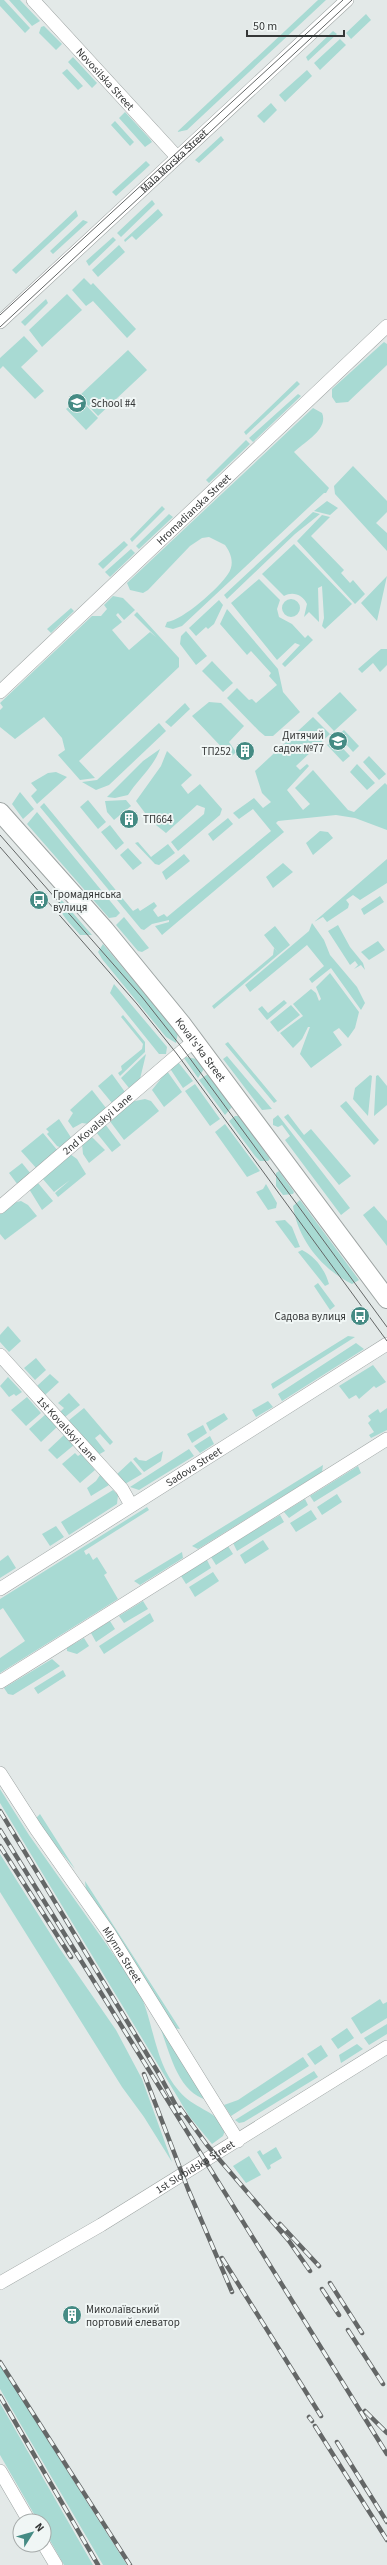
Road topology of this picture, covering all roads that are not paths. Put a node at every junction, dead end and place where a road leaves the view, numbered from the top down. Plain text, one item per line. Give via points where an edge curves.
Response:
1 (33, 0) edge
2 (347, 0) edge
3 (177, 157) junction
4 (0, 322) edge
5 (387, 326) edge
6 (0, 692) edge
7 (0, 812) edge
8 (194, 1040) junction
9 (0, 1207) edge
10 (387, 1299) edge
11 (387, 1344) edge
12 (0, 1355) edge
13 (387, 1440) edge
14 (131, 1505) junction
15 (0, 1589) edge
16 (0, 1682) edge
17 (0, 1773) edge
18 (387, 2047) edge
19 (238, 2141) junction
20 (0, 2283) edge
21 (0, 2471) edge
22 (25, 2513) edge
23 (49, 2553) edge
24 (56, 2565) edge

1 - 3 street, Novosilska Street
2 - 3 street, Mala Morska Street
3 - 4 street, Mala Morska Street
5 - 6 street, Hromadianska Street
7 - 8 street, Koval's'ka Street via 105,930
8 - 9 street, 2nd Kovalskyi Lane
8 - 10 street, Koval's'ka Street
11 - 14 street, Sadova Street
12 - 14 street, 1st Kovalskyi Lane via 122,1489
13 - 16 street
14 - 15 street, Sadova Street
17 - 19 street, Mlynna Street via 121,1951
18 - 19 street, 1st Slobidska Street
19 - 20 street, 1st Slobidska Street via 102,2225
21 - 22 street
23 - 24 street

